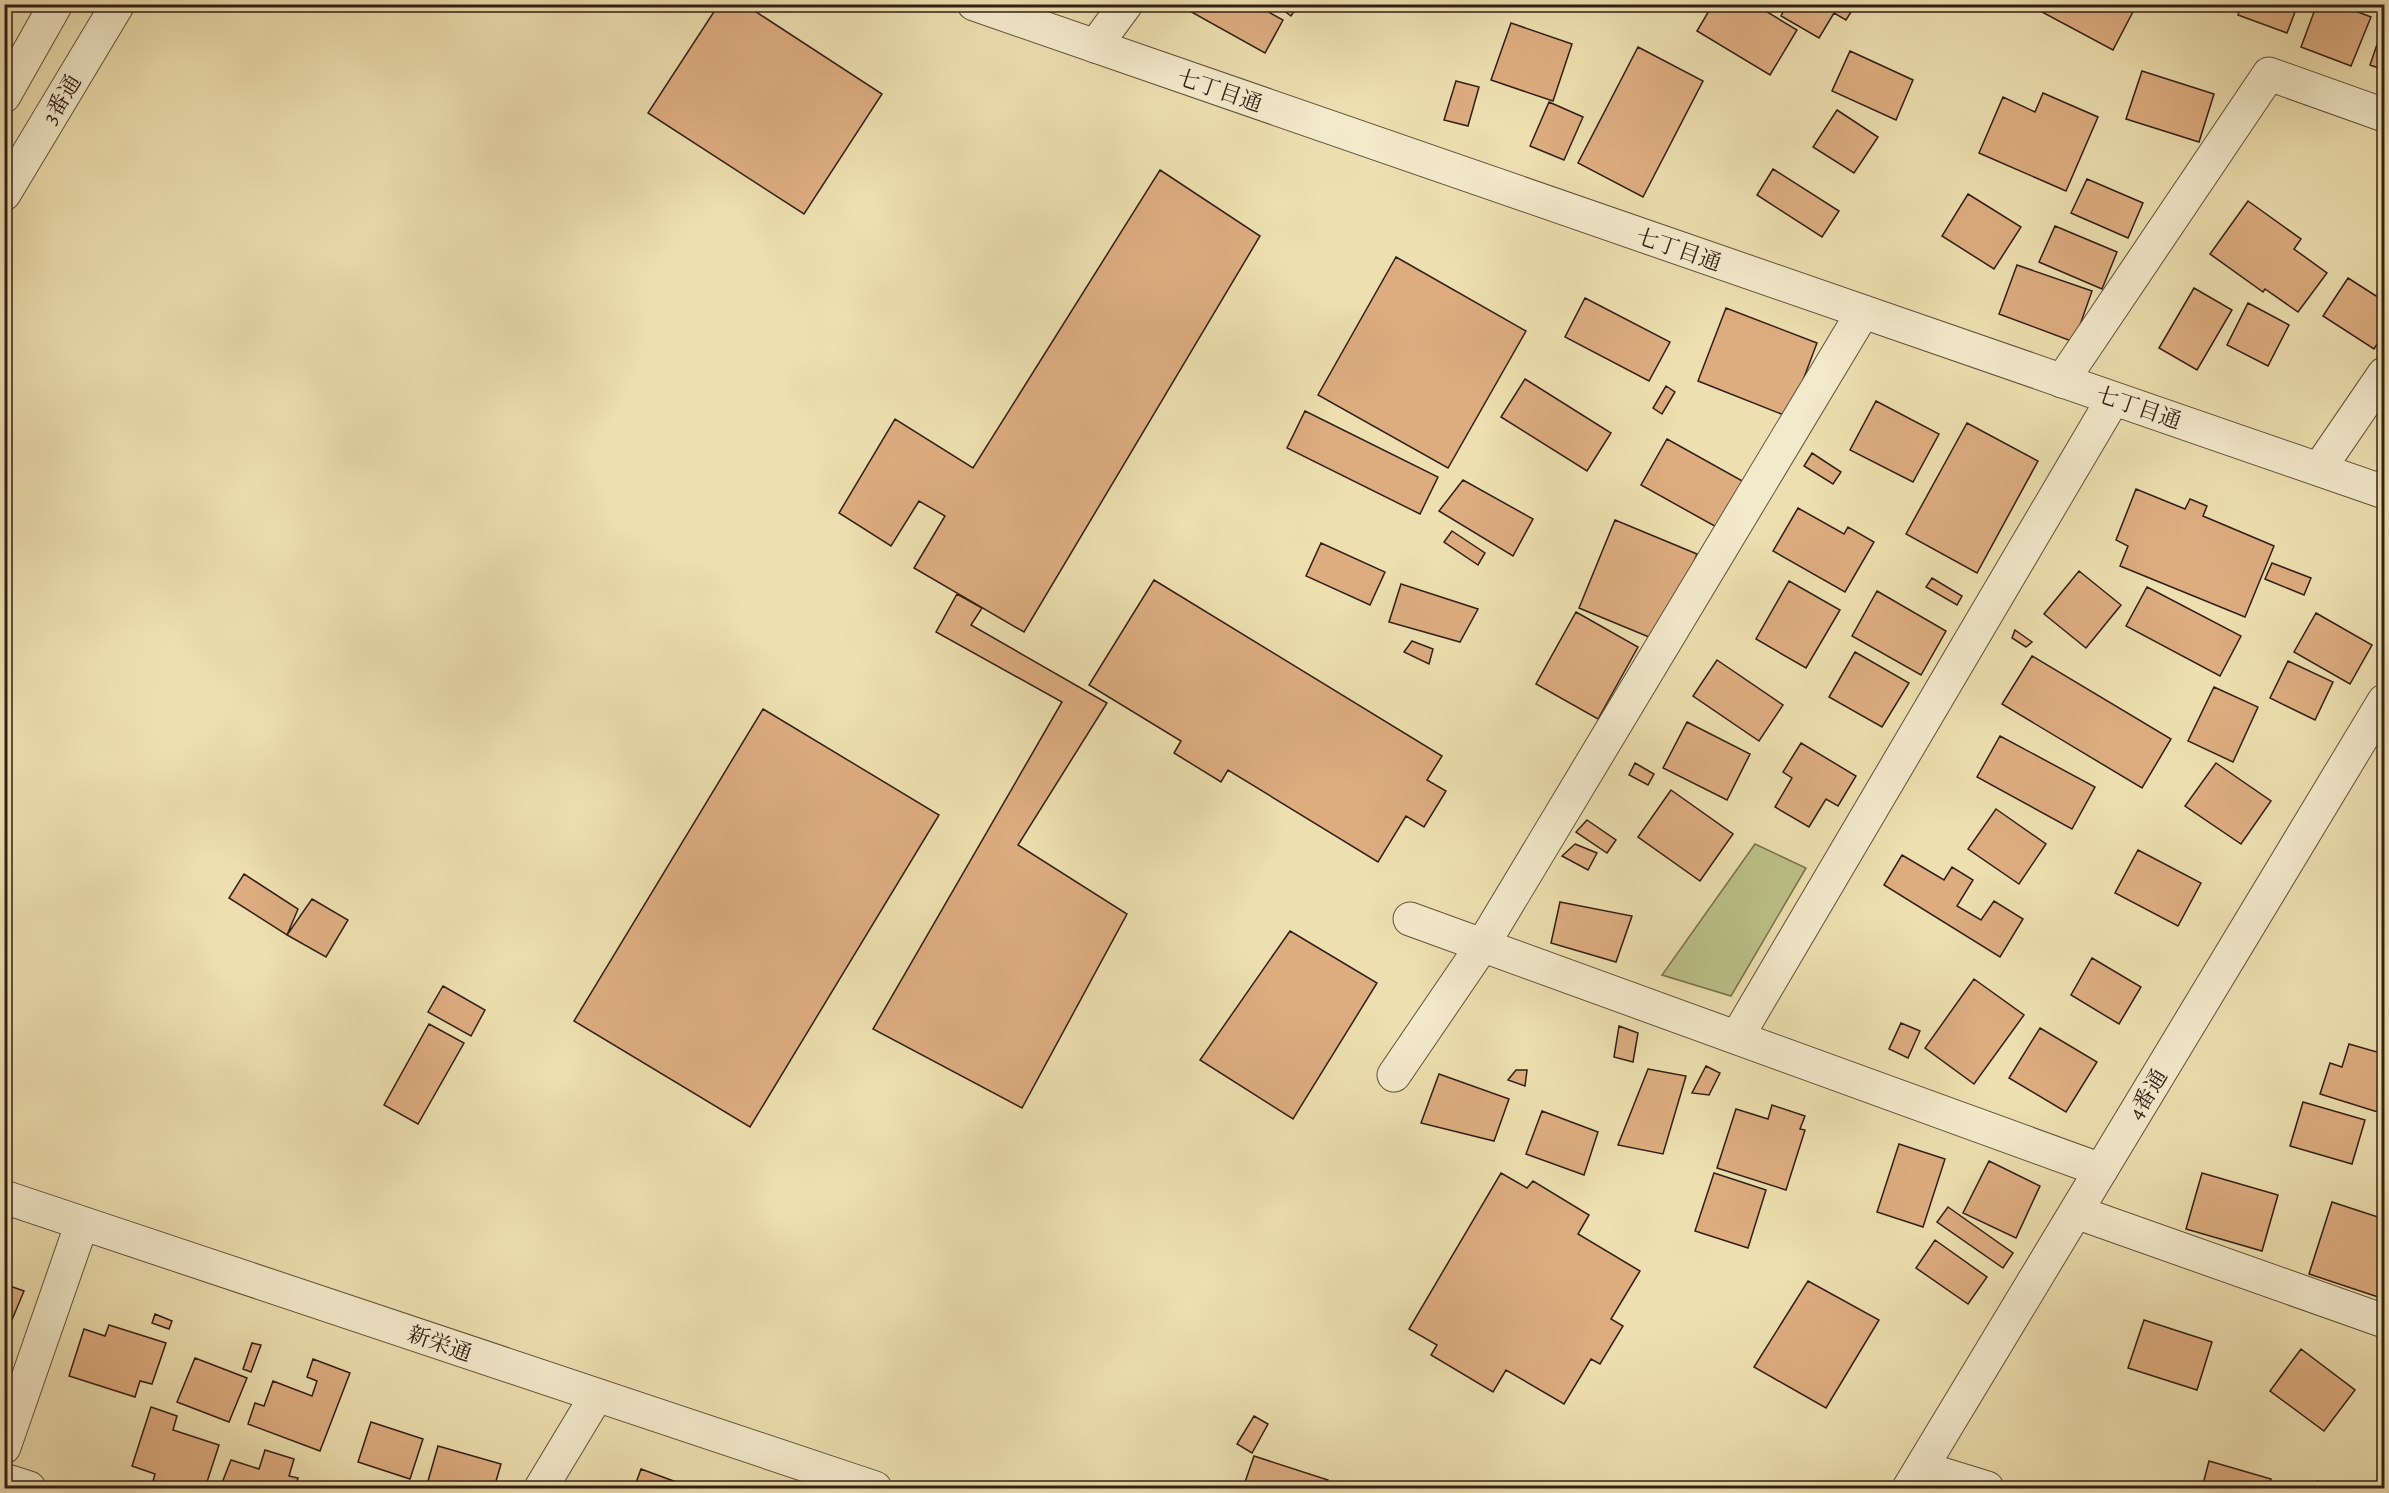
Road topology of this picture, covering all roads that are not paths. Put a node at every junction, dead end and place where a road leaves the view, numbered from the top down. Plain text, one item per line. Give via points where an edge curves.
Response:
1 (56, 4) edge
2 (118, 4) edge
3 (975, 4) edge
4 (1126, 4) edge
5 (1095, 46) junction
6 (4, 96) edge
7 (2385, 116) edge
8 (4, 194) edge
9 (1863, 312) junction
10 (2385, 374) edge
11 (2062, 381) junction
12 (2113, 399) junction
13 (2319, 469) junction
14 (2385, 492) edge
15 (2385, 701) edge
16 (1410, 920) dead end
17 (1482, 946) junction
18 (1737, 1036) junction
19 (1394, 1075) dead end
20 (2101, 1170) junction
21 (4, 1197) edge
22 (2076, 1212) junction
23 (82, 1223) junction
24 (2385, 1321) edge
25 (597, 1395) junction
26 (4, 1447) edge
27 (1916, 1478) edge
28 (4, 1480) edge
29 (29, 1488) edge
30 (541, 1488) edge
31 (875, 1488) edge
32 (1987, 1488) edge

1 - 6 street
2 - 8 street, 3番通
3 - 5 street, 七丁目通
4 - 5 street
5 - 9 street, 七丁目通
7 - 11 street via 2269,74
9 - 11 street, 七丁目通
9 - 17 street
10 - 13 street
11 - 12 street, 七丁目通
12 - 13 street, 七丁目通
12 - 18 street
13 - 14 street, 七丁目通
15 - 20 street, 4番通
16 - 17 street
17 - 18 street
17 - 19 street
18 - 20 street
20 - 22 street, 4番通
21 - 23 street, 新栄通
22 - 24 street
22 - 27 street, 4番通
23 - 25 street, 新栄通
23 - 26 street
25 - 30 street
25 - 31 street, 新栄通
27 - 32 street
28 - 29 street

